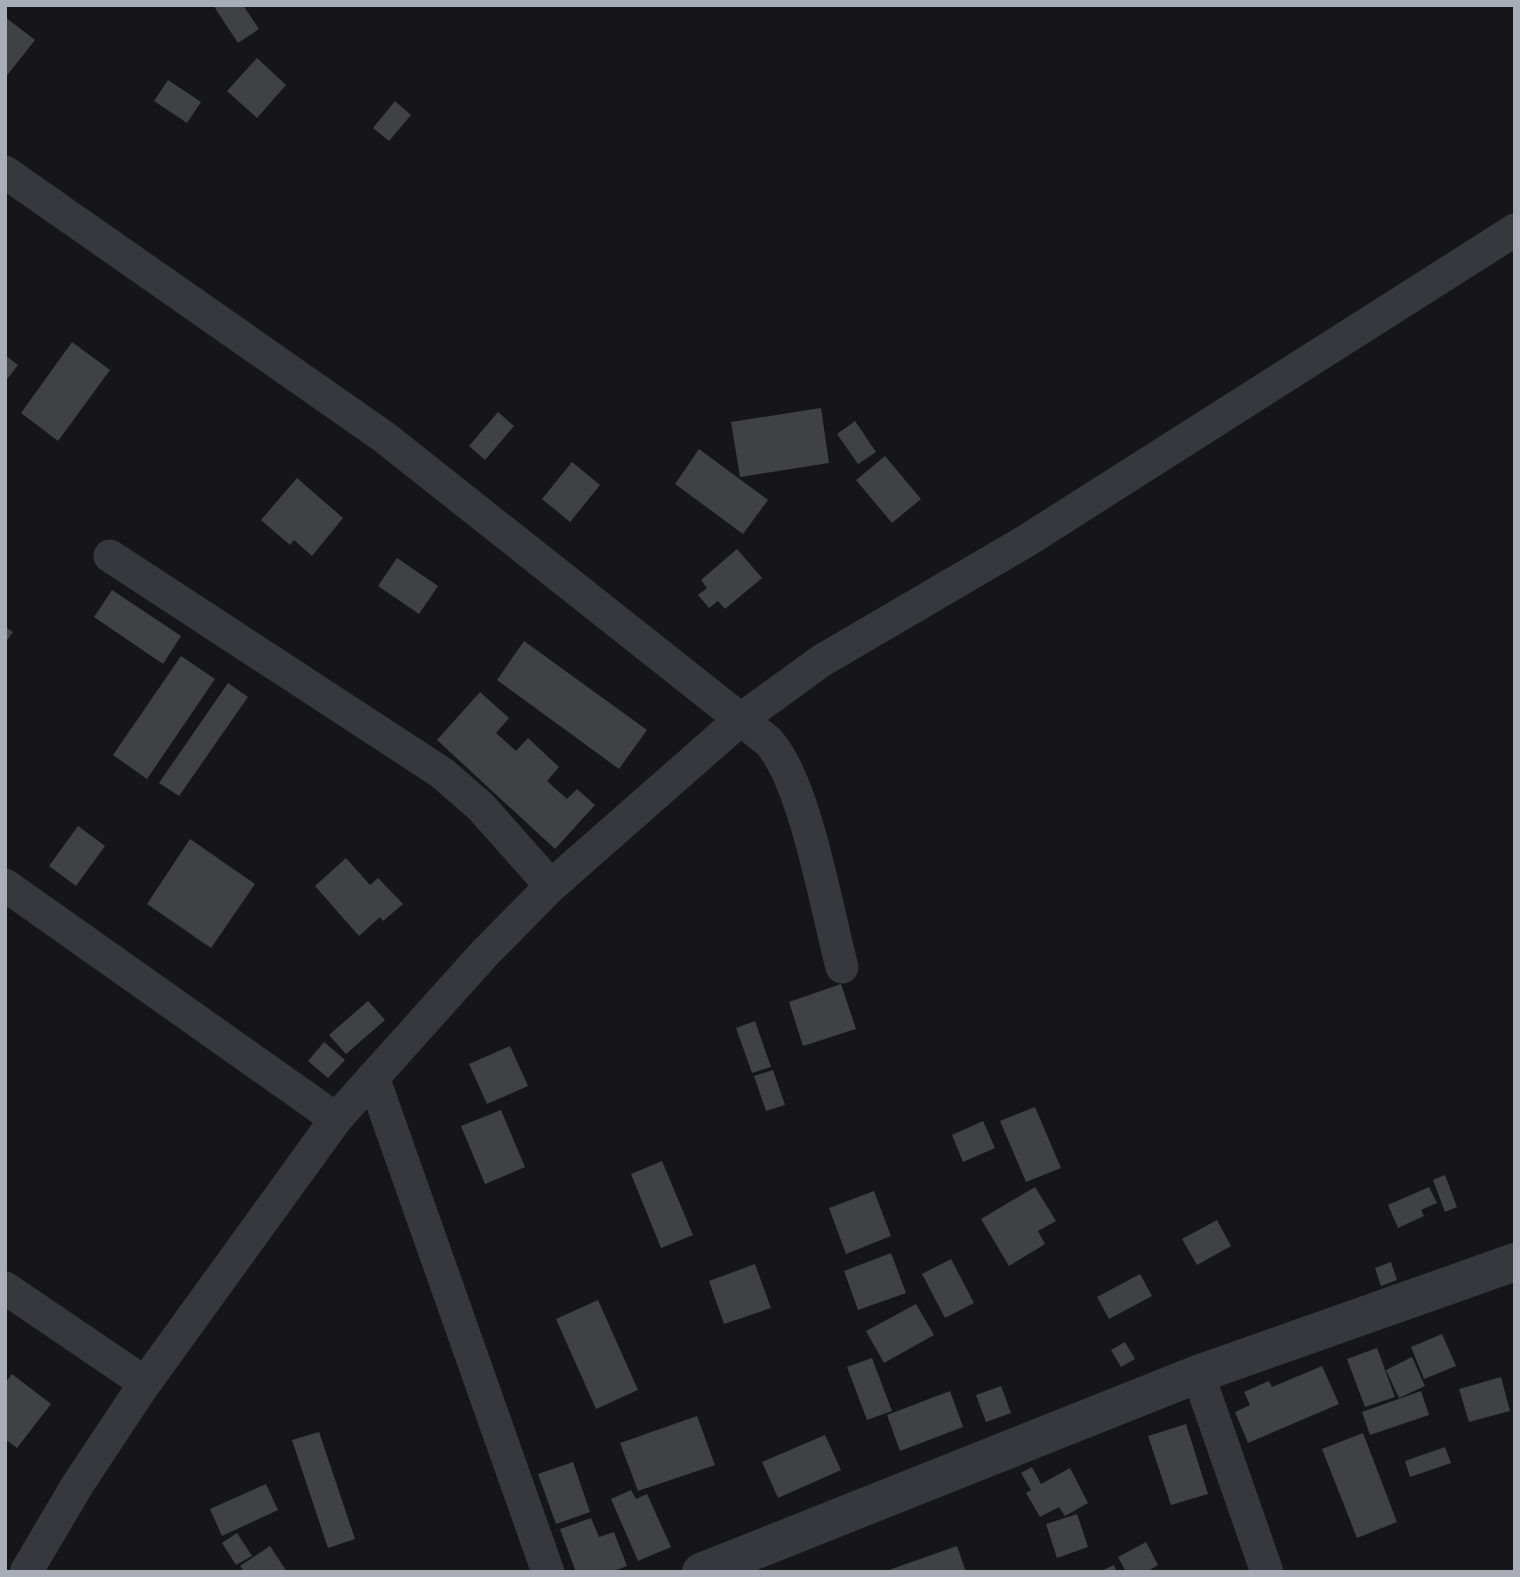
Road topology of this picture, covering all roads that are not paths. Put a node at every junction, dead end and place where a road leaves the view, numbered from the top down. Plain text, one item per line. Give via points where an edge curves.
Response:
1 (5, 172) edge
2 (1515, 230) edge
3 (110, 556) dead end
4 (741, 719) junction
5 (5, 885) edge
6 (551, 886) junction
7 (842, 967) dead end
8 (373, 1077) junction
9 (336, 1119) junction
10 (1515, 1262) edge
11 (5, 1288) edge
12 (1198, 1374) junction
13 (145, 1383) junction
14 (26, 1572) edge
15 (548, 1572) edge
16 (701, 1572) edge
17 (1267, 1572) edge

1 - 4 street via 384,437
2 - 4 street via 1026,541 821,661
3 - 6 street via 442,773 481,807
4 - 6 street
4 - 7 street via 768,741 788,768
5 - 9 street
6 - 8 street
8 - 9 street
8 - 15 street
9 - 13 street
10 - 12 street
11 - 13 street
12 - 16 street
12 - 17 street
13 - 14 street

